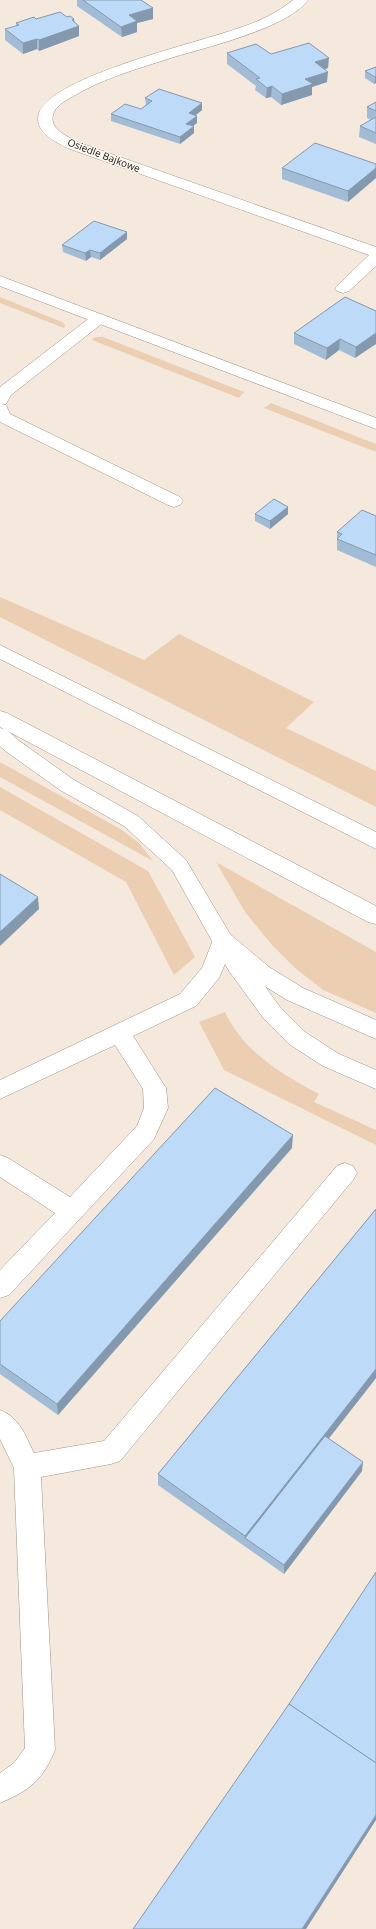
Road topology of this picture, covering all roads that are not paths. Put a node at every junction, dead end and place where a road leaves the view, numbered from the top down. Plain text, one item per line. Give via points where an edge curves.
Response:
1 (301, 0) edge
2 (376, 252) edge
3 (376, 257) edge
4 (0, 281) edge
5 (343, 288) dead end
6 (98, 319) junction
7 (0, 400) edge
8 (0, 409) edge
9 (376, 424) edge
10 (174, 501) dead end
11 (0, 651) edge
12 (0, 718) edge
13 (0, 735) edge
14 (376, 841) edge
15 (376, 916) edge
16 (223, 941) junction
17 (376, 1030) edge
18 (118, 1033) junction
19 (376, 1080) edge
20 (0, 1090) edge
21 (0, 1165) edge
22 (345, 1173) dead end
23 (72, 1211) junction
24 (0, 1287) edge
25 (0, 1422) edge
26 (27, 1467) junction
27 (0, 1788) edge

1 - 2 street, Osiedle Bajkowe via 282,14 245,31 125,68 72,90 57,100 46,112 45,123 52,133 75,146
3 - 5 street
4 - 6 street
6 - 7 street via 4,392
6 - 9 street
8 - 10 street via 3,417
11 - 14 street
12 - 15 street
13 - 16 street via 67,785 131,821 179,865
16 - 17 street via 261,973 295,994
16 - 18 street via 211,972 188,1000
16 - 19 street via 272,1013 297,1038 332,1060
18 - 20 street
18 - 23 street via 154,1088 156,1108 146,1132
21 - 23 street
22 - 26 street via 111,1452
23 - 24 street
25 - 26 street via 9,1430
26 - 27 street via 40,1750 33,1764 15,1782

